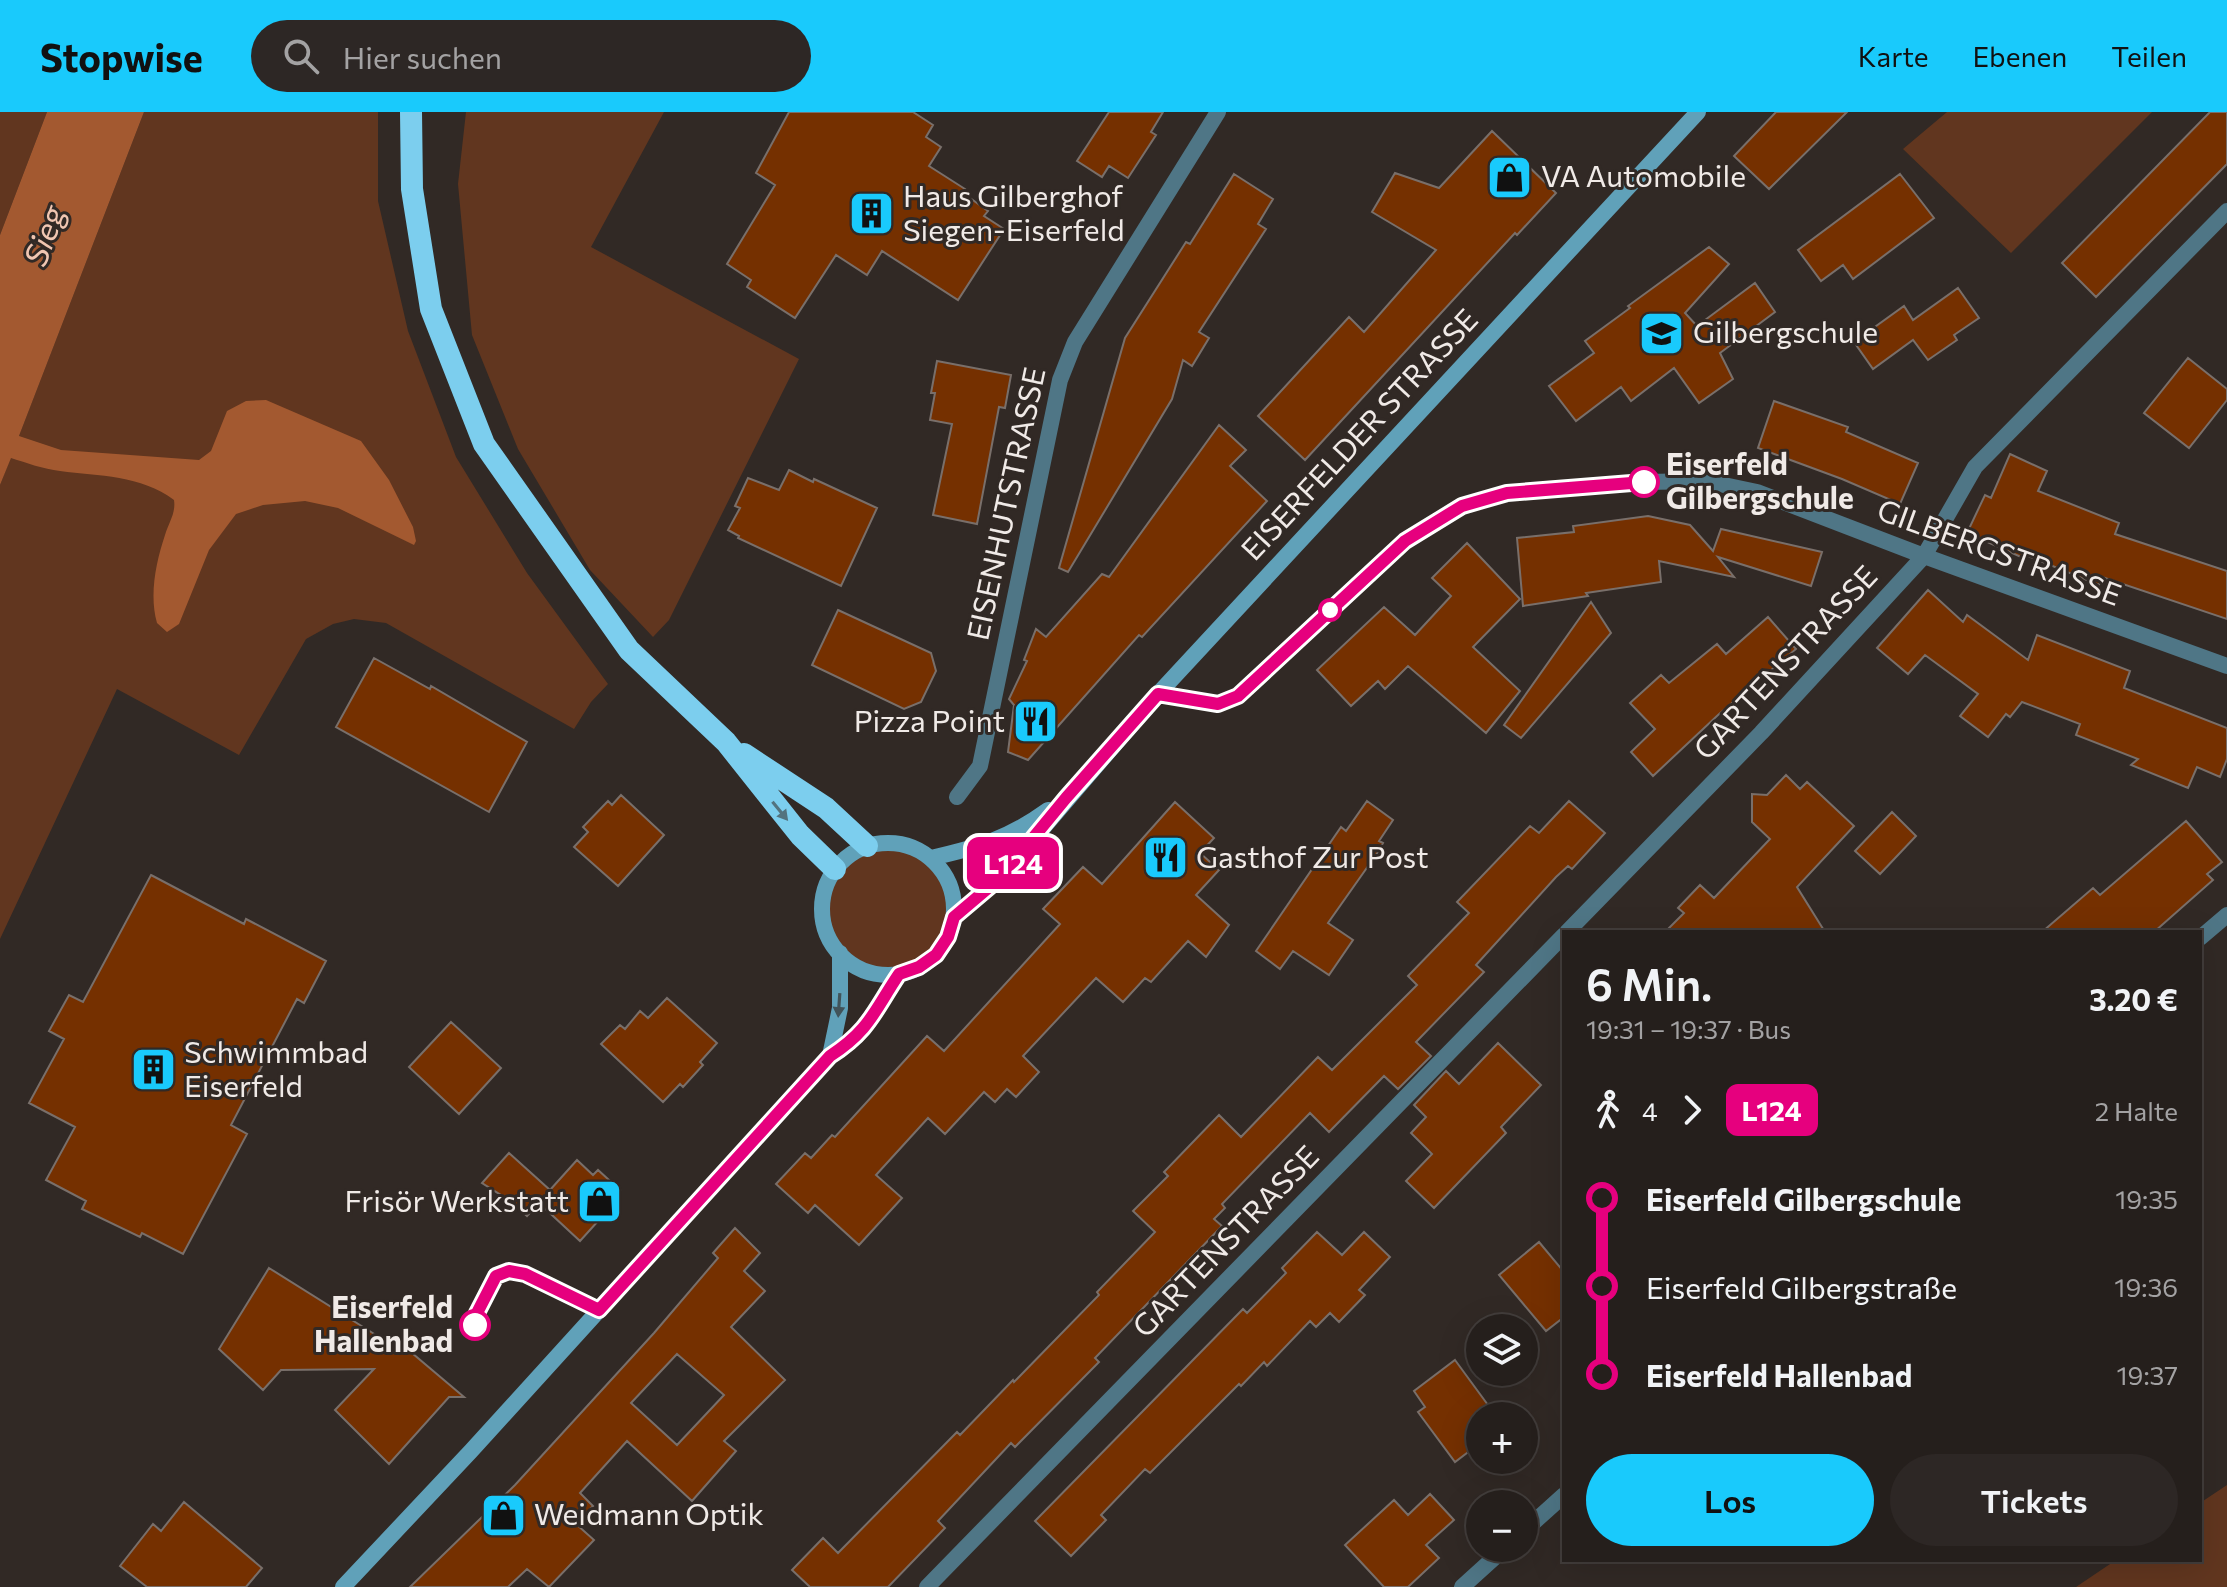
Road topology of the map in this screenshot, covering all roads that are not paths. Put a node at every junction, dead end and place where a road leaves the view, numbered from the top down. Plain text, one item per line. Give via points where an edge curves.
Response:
1 (411, 112) edge
2 (1218, 112) edge
3 (1698, 112) edge
4 (2227, 211) edge
5 (1924, 556) junction
6 (2227, 666) edge
7 (1158, 694) junction
8 (726, 742) junction
9 (957, 797) dead end
10 (1066, 798) junction
11 (867, 846) junction
12 (931, 858) junction
13 (835, 869) junction
14 (2227, 915) edge
15 (954, 917) junction
16 (1570, 930) edge
17 (2202, 936) edge
18 (1562, 938) edge
19 (840, 953) junction
20 (899, 974) junction
21 (830, 1056) junction
22 (1562, 1497) edge
23 (1538, 1518) edge
24 (1490, 1562) edge
25 (343, 1587) edge
26 (927, 1587) edge
27 (1462, 1587) edge

1 - 8 highway via 412,189 431,309 484,444 629,650
2 - 9 street, EISENHUTSTRASSE via 1075,342 1060,380 980,766
3 - 7 main road, EISERFELDER STRASSE
4 - 5 street, GARTENSTRASSE via 1975,467
5 - 6 street, GILBERGSTRASSE
5 - 7 street, GILBERGSTRASSE via 1757,492 1705,481 1507,493 1462,506 1405,541 1238,696 1218,704
5 - 16 street, GARTENSTRASSE
7 - 10 main road, EISERFELDER STRASSE
8 - 11 highway via 826,808
8 -> 13 highway via 800,835
10 - 12 main road, EISERFELDER STRASSE via 1020,831
10 - 15 main road, EISERFELDER STRASSE via 1000,878
11 - 12 main road via 900,843
11 - 13 main road
12 - 15 main road via 953,895
13 - 19 main road via 822,902 826,930
14 - 17 street
15 - 20 main road, EISERFELDER STRASSE via 936,955
18 - 26 street, GARTENSTRASSE
19 - 20 main road via 857,967
19 -> 21 main road via 840,1008
20 - 21 main road via 869,1024
21 - 25 main road
22 - 23 street
24 - 27 street

